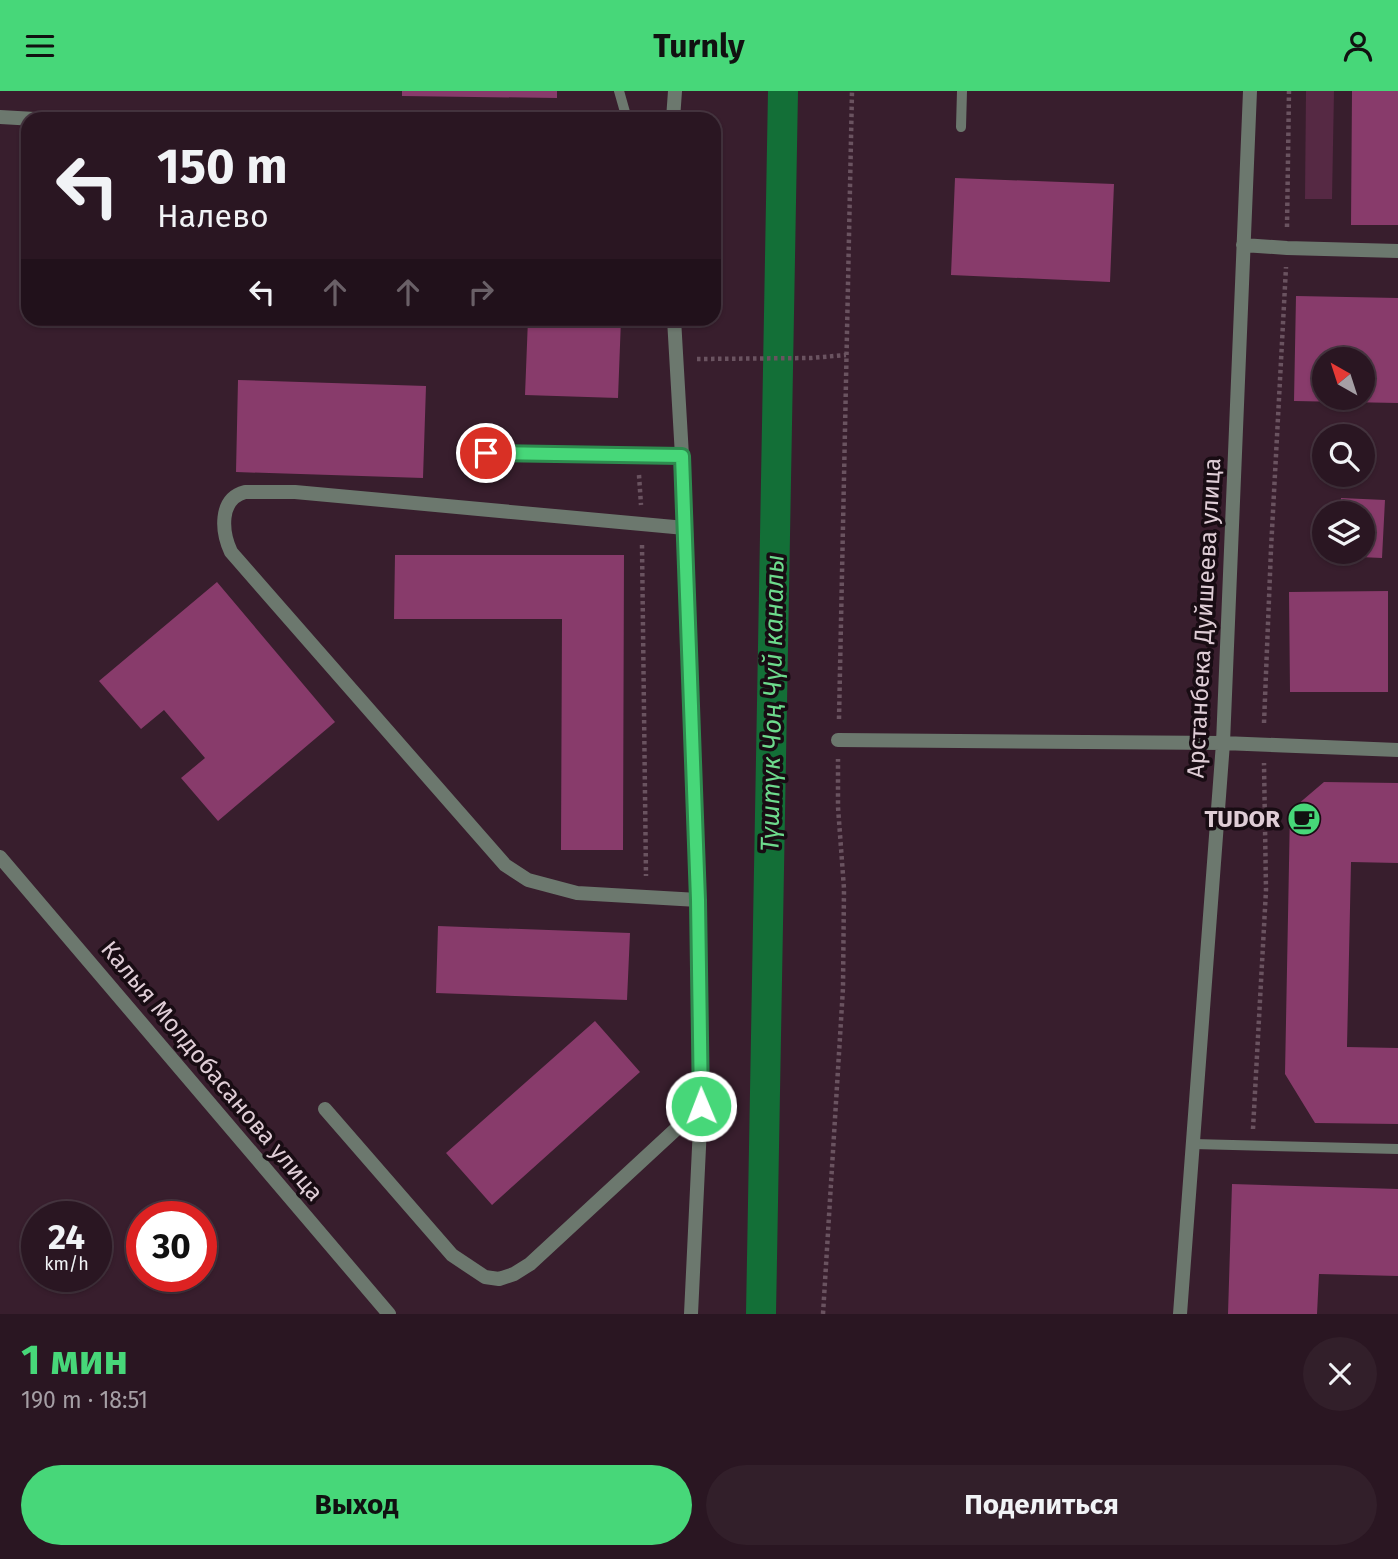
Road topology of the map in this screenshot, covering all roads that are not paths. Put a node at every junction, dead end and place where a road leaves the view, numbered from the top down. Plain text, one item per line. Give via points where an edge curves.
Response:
1 (620, 91) edge
2 (675, 91) edge
3 (962, 91) edge
4 (1250, 91) edge
5 (625, 112) edge
6 (674, 112) edge
7 (0, 117) edge
8 (21, 118) edge
9 (961, 127) dead end
10 (1243, 245) junction
11 (1398, 251) edge
12 (674, 326) edge
13 (486, 453) dead end
14 (682, 456) junction
15 (684, 528) junction
16 (838, 740) road end
17 (1223, 743) junction
18 (1398, 750) edge
19 (0, 857) edge
20 (698, 900) junction
21 (701, 1106) junction
22 (324, 1109) dead end
23 (1193, 1143) junction
24 (1398, 1149) edge
25 (389, 1314) edge
26 (691, 1314) edge
27 (1180, 1314) edge

1 - 5 lane
2 - 6 street
3 - 9 lane
4 - 10 street, Арстанбека Дуйшеева улица
7 - 8 street
10 - 11 street
10 - 17 street, Арстанбека Дуйшеева улица
12 - 14 street
13 - 14 street
14 - 15 street
15 - 20 street
15 - 20 street via 295,492 245,492 229,503 224,523 232,552 505,865 528,880 577,893
16 - 17 street
17 - 18 street
17 - 23 street, Арстанбека Дуйшеева улица
19 - 25 street, Калыя Молдобасанова улица
20 - 21 street
21 - 22 street via 530,1264 499,1279 485,1277 452,1255
21 - 26 street
23 - 24 lane
23 - 27 street, Арстанбека Дуйшеева улица

